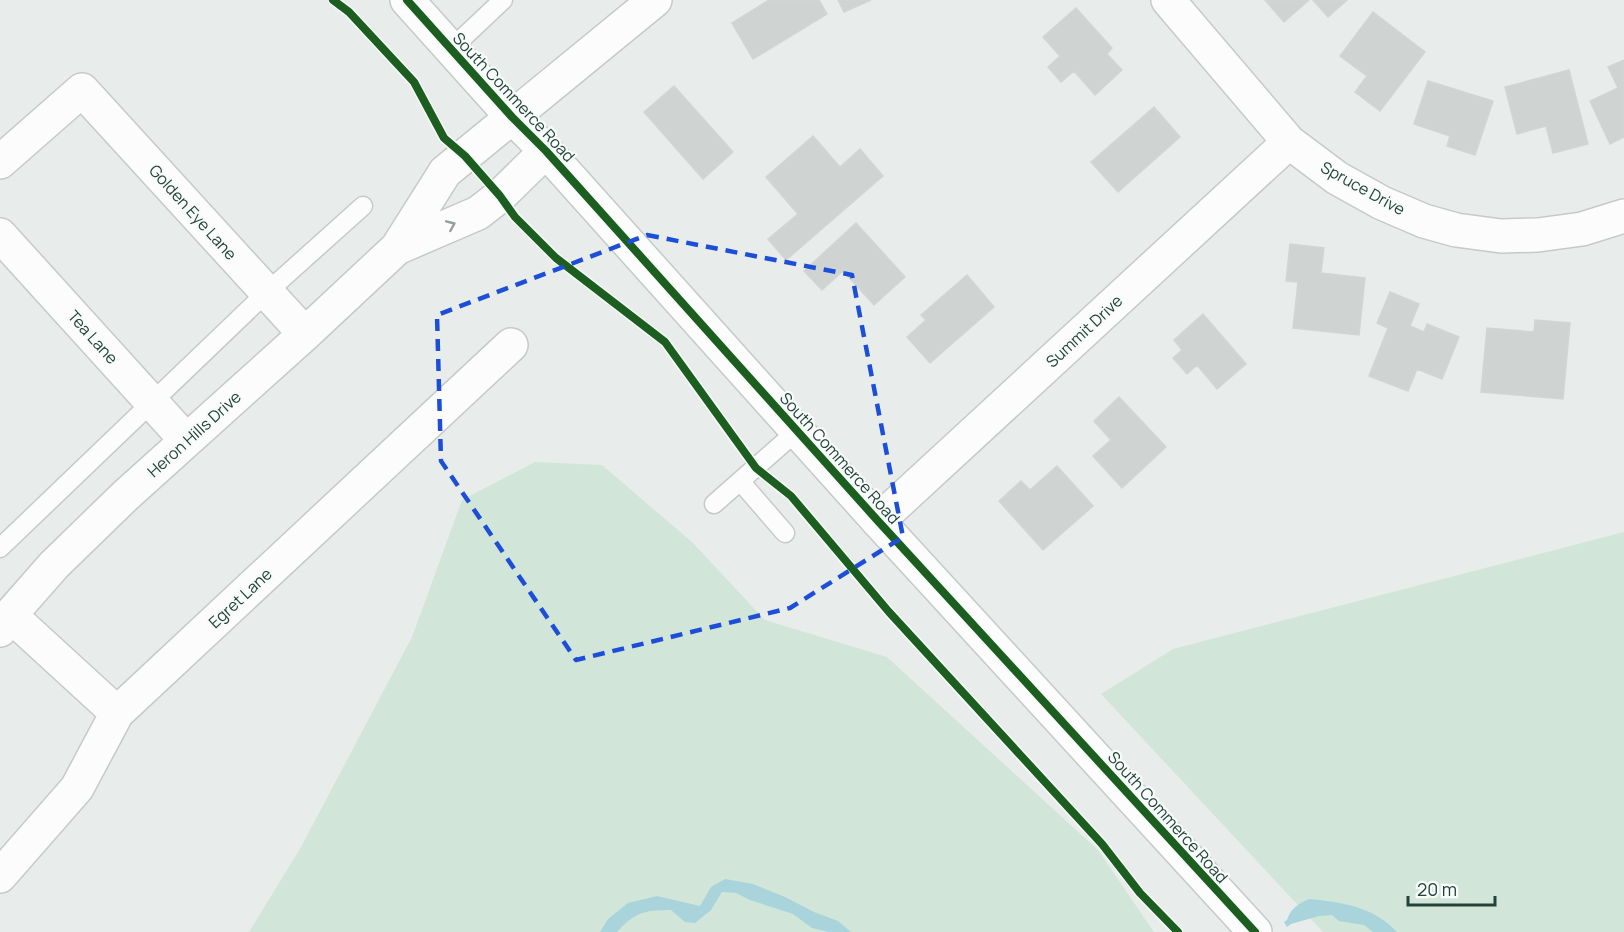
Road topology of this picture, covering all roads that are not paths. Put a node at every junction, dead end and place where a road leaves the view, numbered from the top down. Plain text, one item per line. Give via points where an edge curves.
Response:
1 (407, 0) edge
2 (503, 0) edge
3 (655, 0) edge
4 (1168, 0) edge
5 (451, 50) junction
6 (512, 117) junction
7 (1289, 142) junction
8 (546, 151) junction
9 (0, 162) edge
10 (363, 206) dead end
11 (1624, 216) edge
12 (0, 235) edge
13 (397, 248) junction
14 (266, 293) junction
15 (305, 334) junction
16 (511, 345) dead end
17 (153, 402) junction
18 (797, 431) junction
19 (186, 440) junction
20 (740, 481) junction
21 (714, 504) dead end
22 (878, 521) junction
23 (785, 533) dead end
24 (0, 548) edge
25 (5, 622) edge
26 (117, 713) junction
27 (0, 876) edge
28 (1255, 932) edge

1 - 5 street, South Commerce Road
2 - 5 lane
3 - 6 street, Heron Hills Drive
4 - 7 street, Spruce Drive
5 - 6 street, South Commerce Road
6 - 8 street, South Commerce Road
6 - 13 street, Heron Hills Drive via 445,172
7 - 11 street, Spruce Drive via 1337,178 1382,203 1456,230 1501,236 1538,235 1582,229
7 - 22 street, Summit Drive
13 -> 8 street, Heron Hills Drive via 478,213
8 - 18 street, South Commerce Road
9 - 14 street, Golden Eye Lane via 82,90
10 - 14 lane
12 - 17 street, Tea Lane
13 - 15 street, Heron Hills Drive
14 - 15 street, Golden Eye Lane
14 - 17 lane
15 - 19 street, Heron Hills Drive
16 - 26 street, Egret Lane
17 - 19 street, Tea Lane
17 - 24 lane
18 - 20 lane
18 - 22 street, South Commerce Road
19 - 25 street, Heron Hills Drive via 54,565
20 - 21 lane
20 - 23 lane
22 - 28 street, South Commerce Road
25 - 26 street
26 - 27 street, Egret Lane via 77,789

